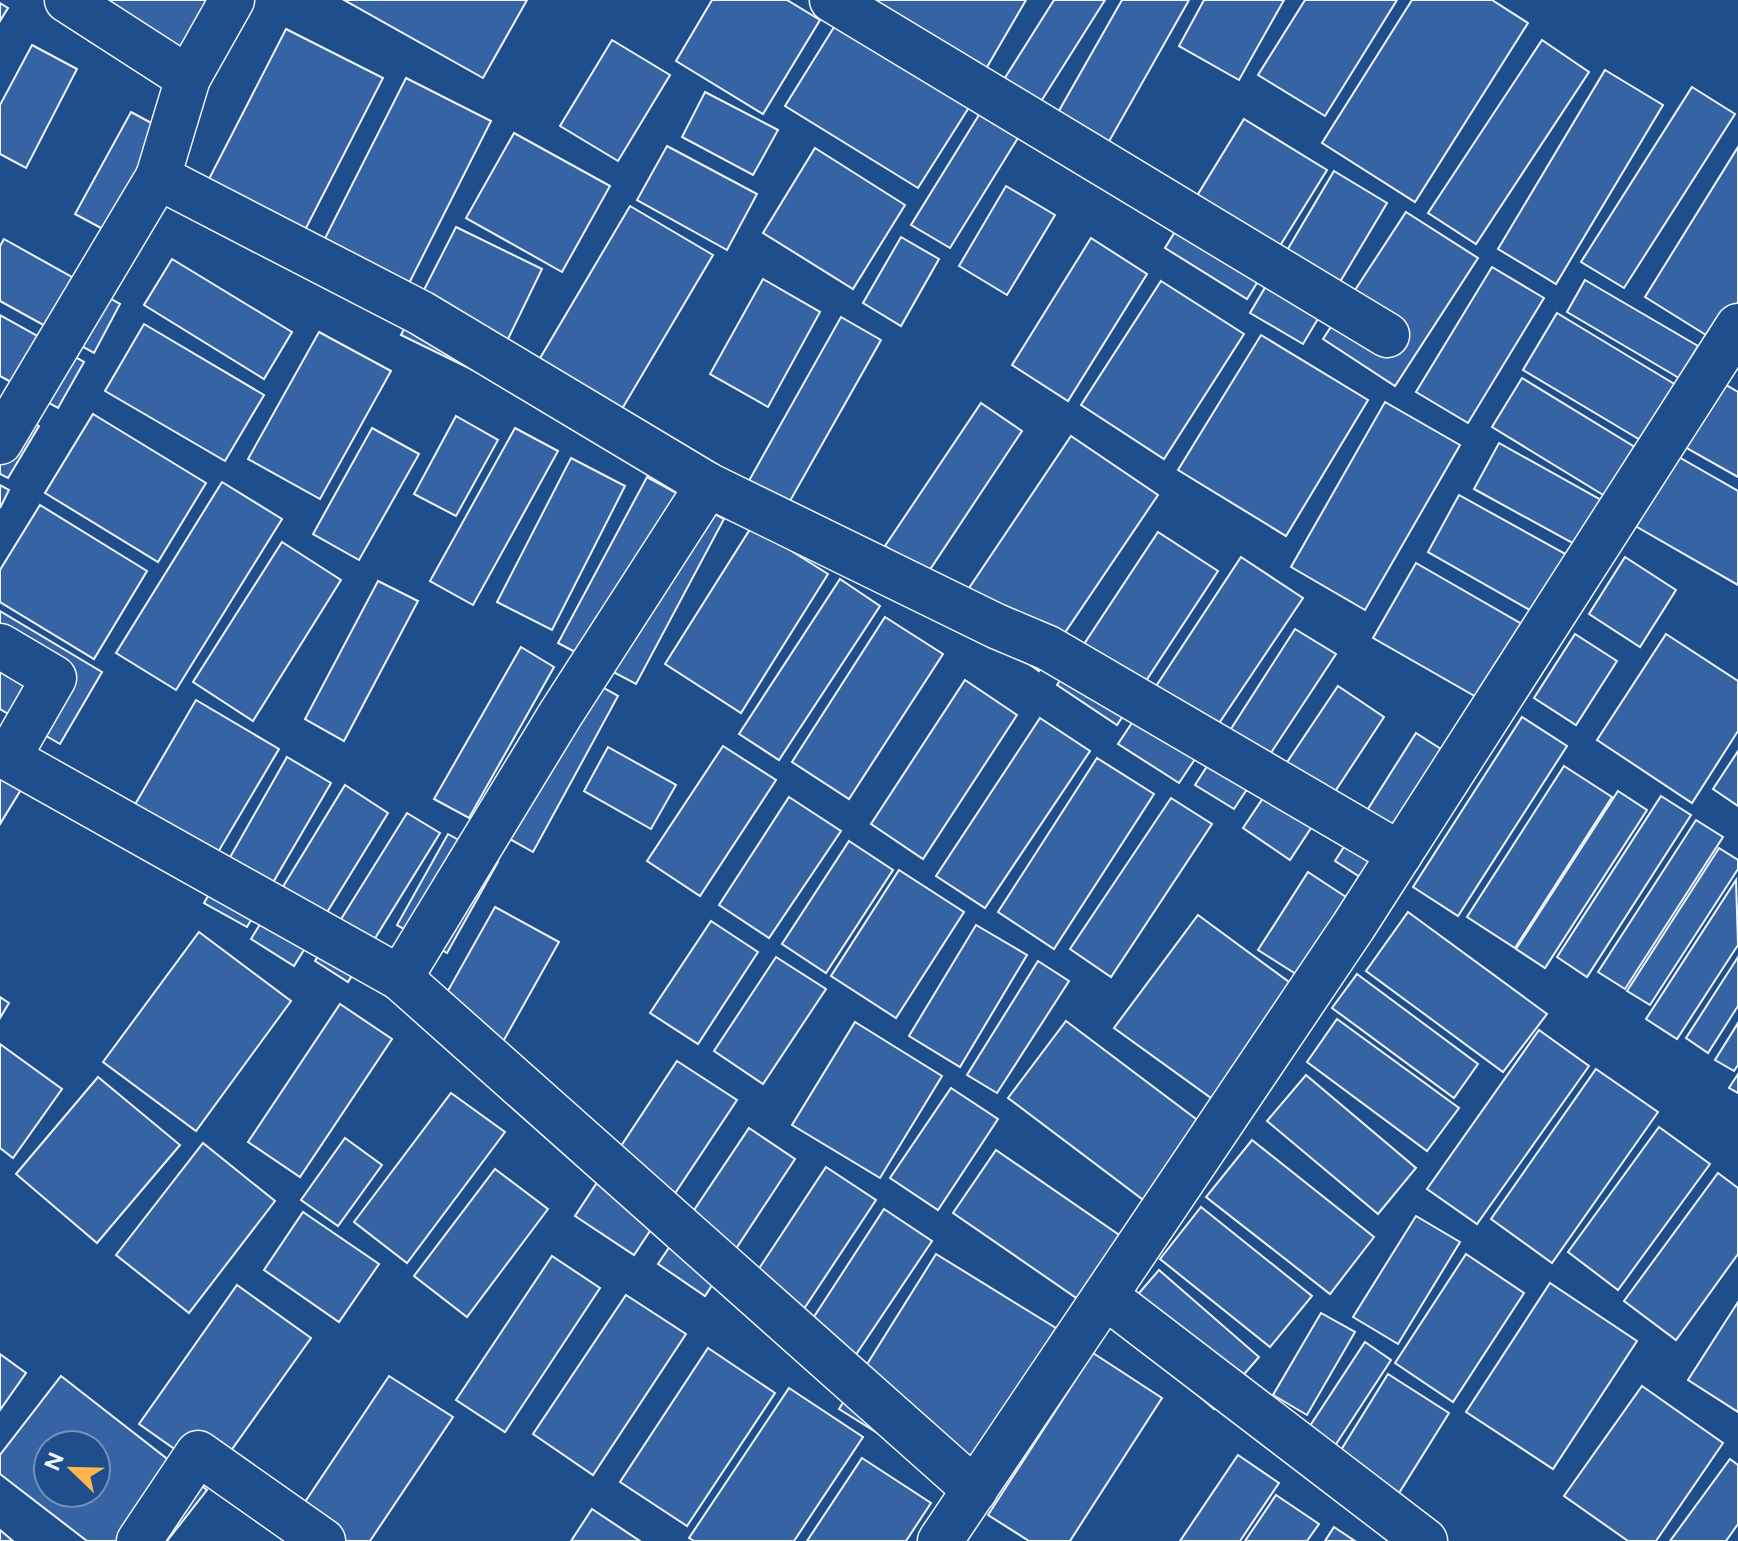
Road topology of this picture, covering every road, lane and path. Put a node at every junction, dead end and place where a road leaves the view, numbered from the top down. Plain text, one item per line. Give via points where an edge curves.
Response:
1 (67, 0) edge
2 (232, 0) edge
3 (832, 0) edge
4 (188, 78) junction
5 (158, 177) junction
6 (1738, 326) edge
7 (1387, 335) dead end
8 (0, 442) edge
9 (708, 485) junction
10 (0, 646) edge
11 (1400, 854) junction
12 (400, 978) junction
13 (1105, 1296) junction
14 (975, 1490) junction
15 (139, 1541) edge
16 (323, 1541) edge
17 (940, 1541) edge
18 (1425, 1541) edge

1 - 4 street
2 - 4 street
3 - 7 street
4 - 5 street
5 - 8 street
5 - 9 street via 421,313
6 - 11 street
9 - 11 street via 1048,648
9 - 12 street
10 - 12 street via 54,678 8,758
11 - 13 street
12 - 14 street
13 - 14 street
13 - 18 street
14 - 17 street
15 - 16 street via 198,1453

